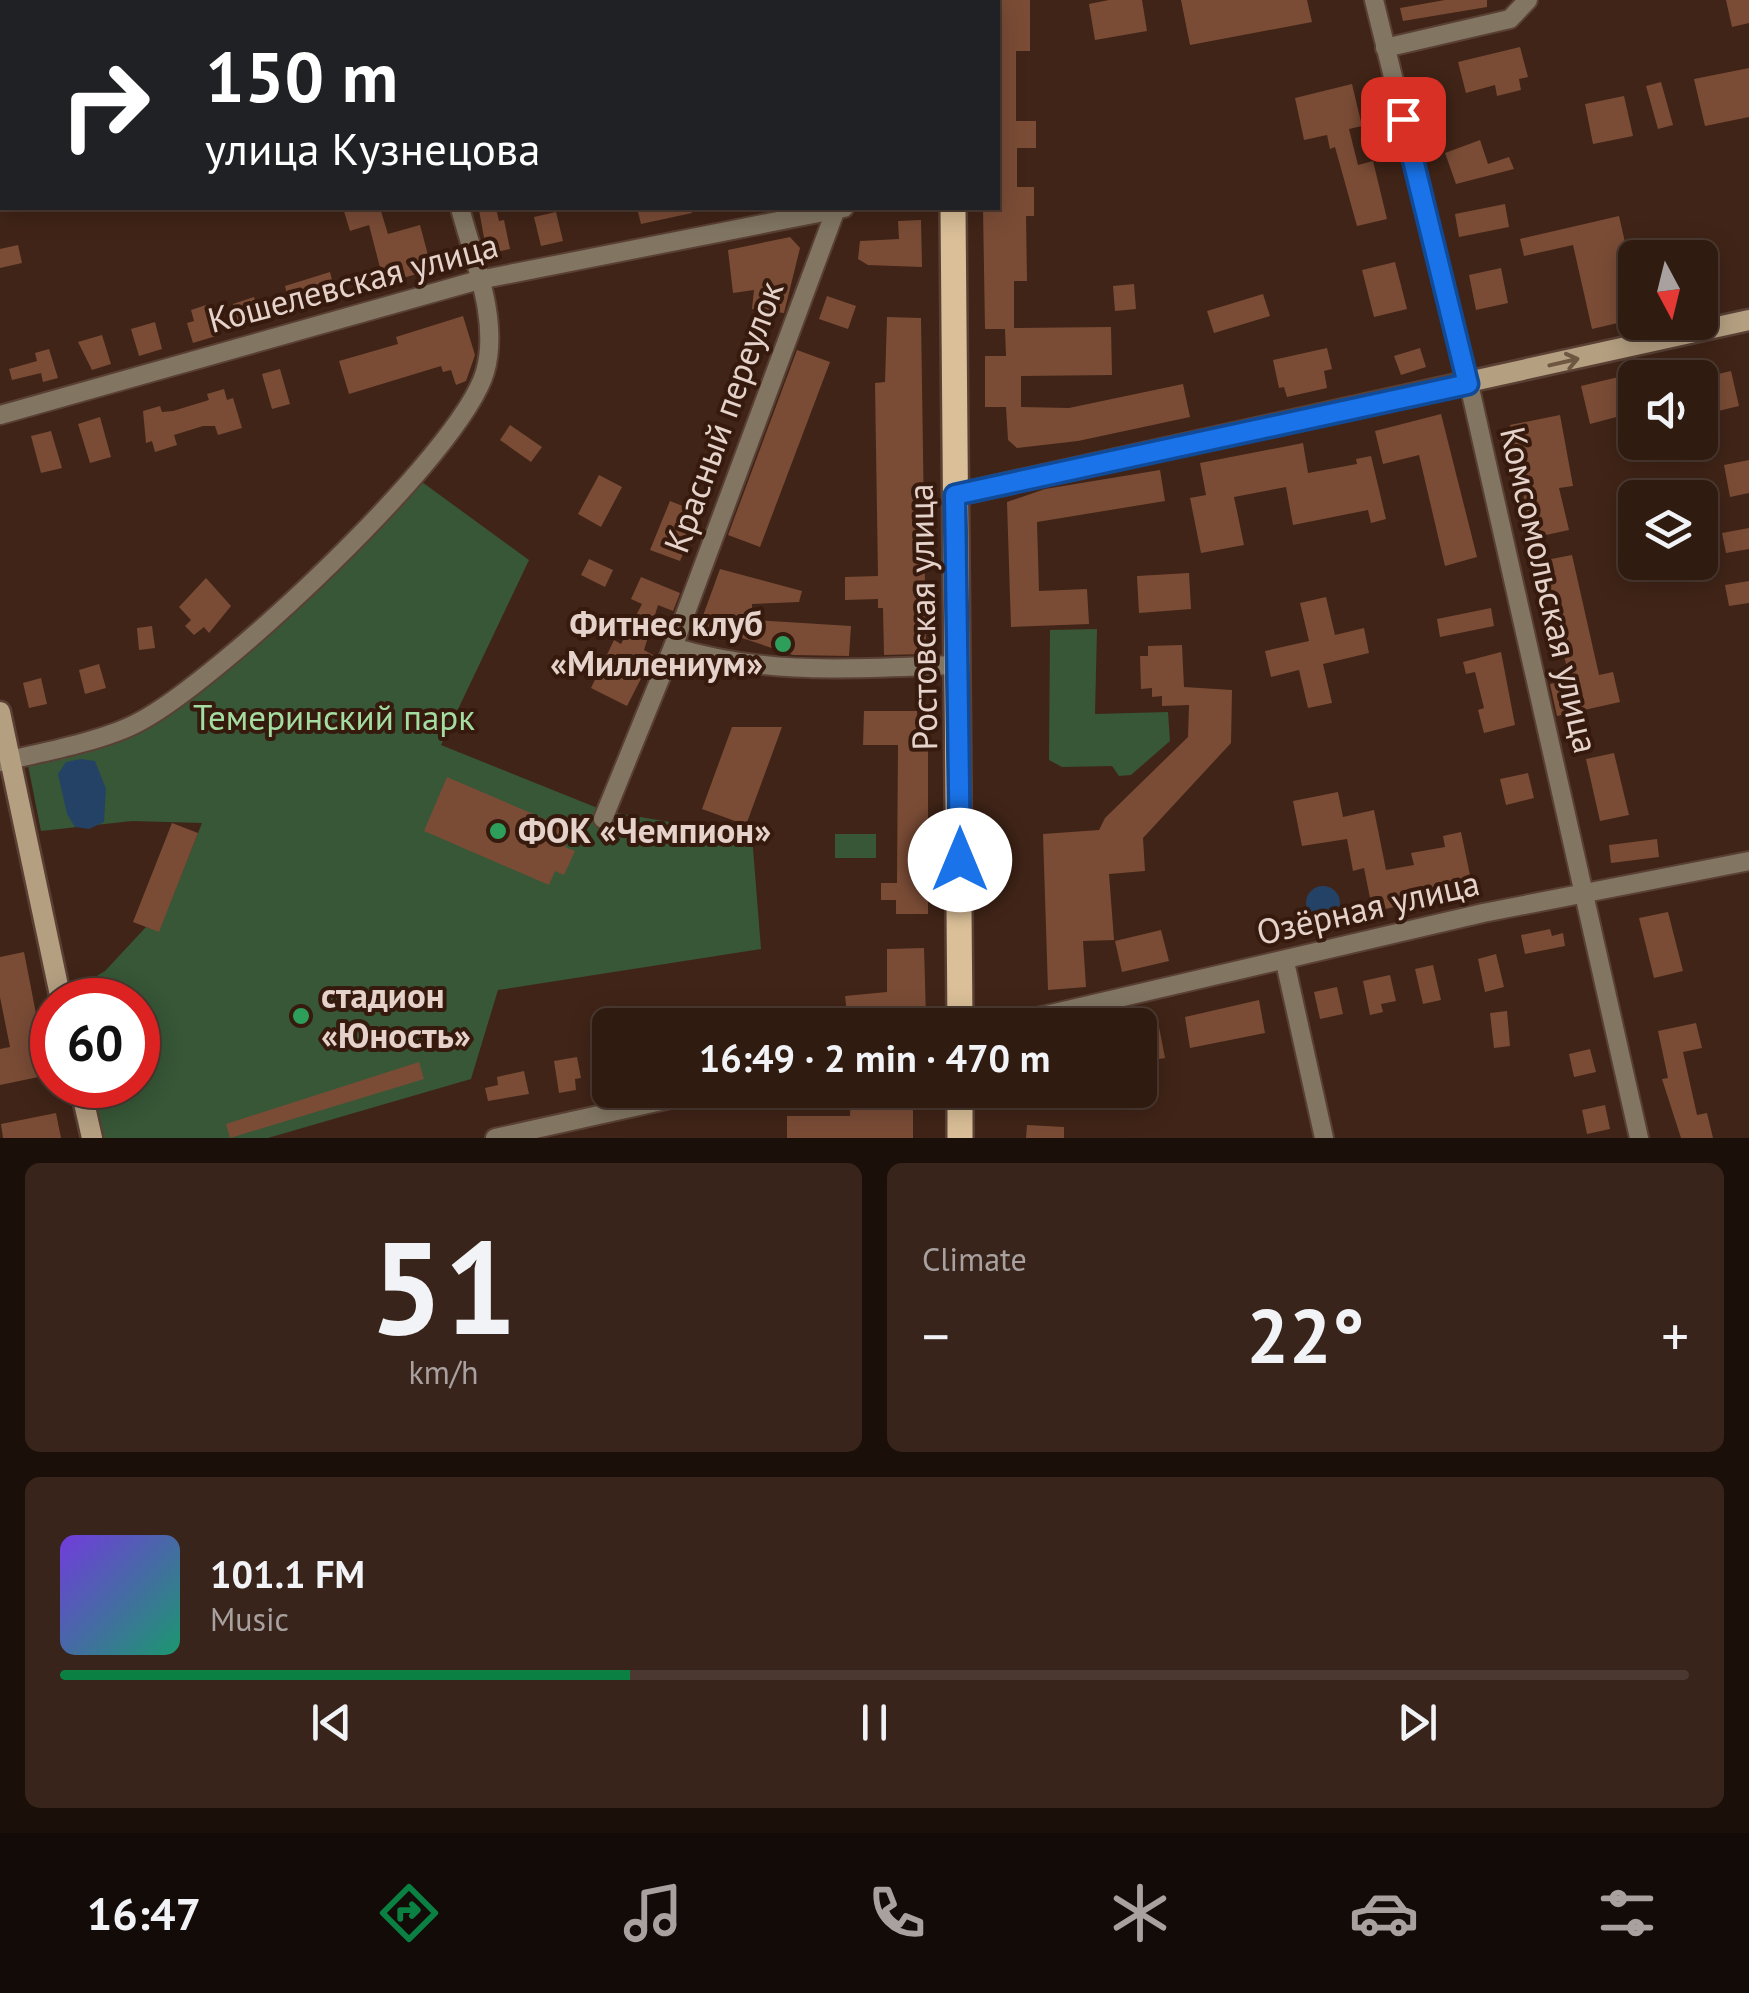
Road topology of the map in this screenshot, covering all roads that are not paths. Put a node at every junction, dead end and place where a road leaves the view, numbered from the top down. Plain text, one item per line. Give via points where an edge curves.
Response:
1 (1374, 0) edge
2 (1528, 0) edge
3 (1386, 48) junction
4 (461, 210) edge
5 (830, 210) edge
6 (839, 210) edge
7 (953, 210) edge
8 (479, 280) junction
9 (1749, 320) edge
10 (1468, 384) junction
11 (0, 416) edge
12 (955, 495) junction
13 (673, 647) junction
14 (959, 665) junction
15 (0, 712) edge
16 (5, 761) edge
17 (603, 818) dead end
18 (1749, 861) edge
19 (1585, 894) junction
20 (1286, 962) junction
21 (56, 978) edge
22 (960, 1008) edge
23 (1079, 1008) edge
24 (85, 1108) edge
25 (630, 1108) edge
26 (960, 1108) edge
27 (92, 1138) edge
28 (495, 1138) edge
29 (960, 1138) edge
30 (1324, 1138) edge
31 (1638, 1138) edge

1 - 3 street, Комсомольская улица
2 - 3 street via 1510,18
3 - 10 street, Комсомольская улица
4 - 8 street
5 - 8 street, Кошелевская улица
6 - 13 street, Красный переулок
7 - 12 main road, Ростовская улица
8 - 11 street, Кошелевская улица
8 - 16 street via 487,316 484,375 453,428 371,523 176,700 136,724
10 -> 9 street
10 - 12 street
10 - 19 street, Комсомольская улица
12 - 14 main road, Ростовская улица
13 - 14 street via 726,663 792,670
13 - 17 street, Красный переулок
14 - 22 main road, Ростовская улица
15 - 16 street
16 - 21 street
18 - 19 street, Озёрная улица
19 - 20 street, Озёрная улица
19 - 31 street, Комсомольская улица
20 - 23 street, Озёрная улица
20 - 30 street
24 - 27 street
25 - 28 street
26 - 29 main road

